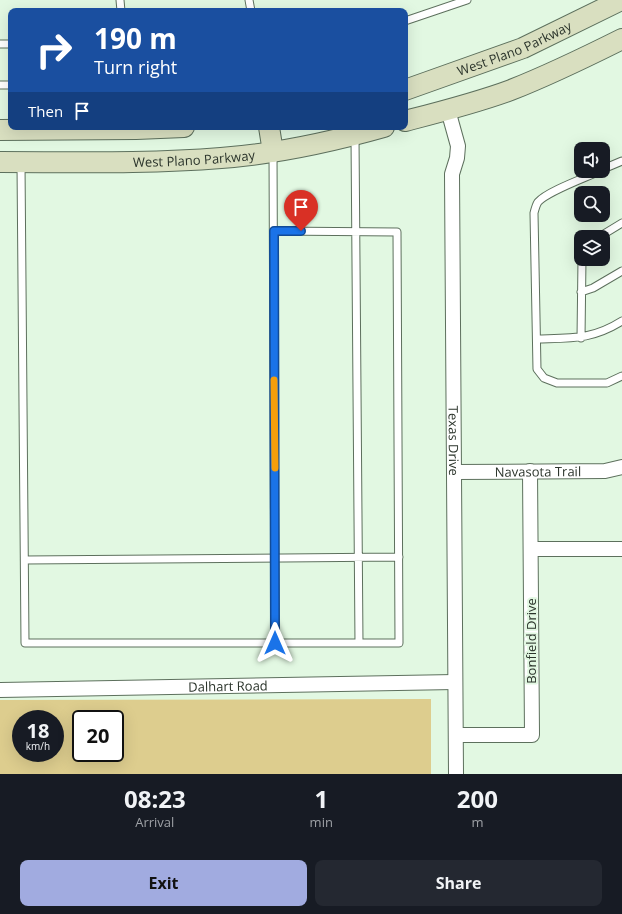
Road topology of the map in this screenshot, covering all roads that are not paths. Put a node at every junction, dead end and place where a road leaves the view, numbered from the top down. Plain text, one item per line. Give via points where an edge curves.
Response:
1 (467, 0) edge
2 (621, 0) edge
3 (408, 20) edge
4 (622, 39) edge
5 (408, 89) edge
6 (448, 110) junction
7 (408, 120) edge
8 (270, 130) edge
9 (355, 131) edge
10 (274, 152) junction
11 (622, 161) edge
12 (0, 162) edge
13 (21, 162) junction
14 (610, 167) edge
15 (585, 178) edge
16 (622, 223) edge
17 (610, 230) edge
18 (274, 231) junction
19 (356, 232) junction
20 (582, 266) edge
21 (622, 271) edge
22 (581, 292) junction
23 (622, 321) edge
24 (581, 338) junction
25 (537, 339) junction
26 (622, 376) edge
27 (622, 468) edge
28 (530, 471) junction
29 (454, 472) junction
30 (531, 549) junction
31 (622, 549) edge
32 (399, 556) junction
33 (358, 557) junction
34 (275, 558) junction
35 (25, 560) junction
36 (275, 643) junction
37 (359, 643) junction
38 (455, 682) junction
39 (0, 690) edge
40 (456, 735) junction
41 (456, 774) edge

1 - 3 lane
2 - 5 main road, West Plano Parkway via 523,48
4 - 6 main road via 511,90
6 - 7 main road
6 - 29 street, Texas Drive via 458,146 452,174
8 - 10 main road
9 - 10 main road, West Plano Parkway
9 - 19 lane
10 - 13 main road, West Plano Parkway via 184,161
10 - 18 lane
11 - 14 lane
12 - 13 main road, West Plano Parkway
13 - 35 lane
15 - 25 lane via 548,195 535,207
16 - 17 lane
18 - 19 lane
18 - 34 lane
19 - 32 lane via 397,232
19 - 33 lane
20 - 22 lane
21 - 22 lane
22 - 24 lane
23 - 24 lane via 597,334
24 - 25 lane
25 - 26 lane via 538,369 549,381 557,384 607,383
27 - 28 street, Navasota Trail via 605,471
28 - 29 street, Navasota Trail
28 - 30 street, Bonfield Drive
29 - 38 street, Texas Drive
30 - 31 street
30 - 40 street, Bonfield Drive via 532,734
32 - 33 lane
32 - 37 lane via 399,643
33 - 34 lane
33 - 37 lane
34 - 35 lane
34 - 36 lane
35 - 36 lane via 25,643
36 - 37 lane
38 - 39 street, Dalhart Road
38 - 40 street, Texas Drive
40 - 41 street, Texas Drive

